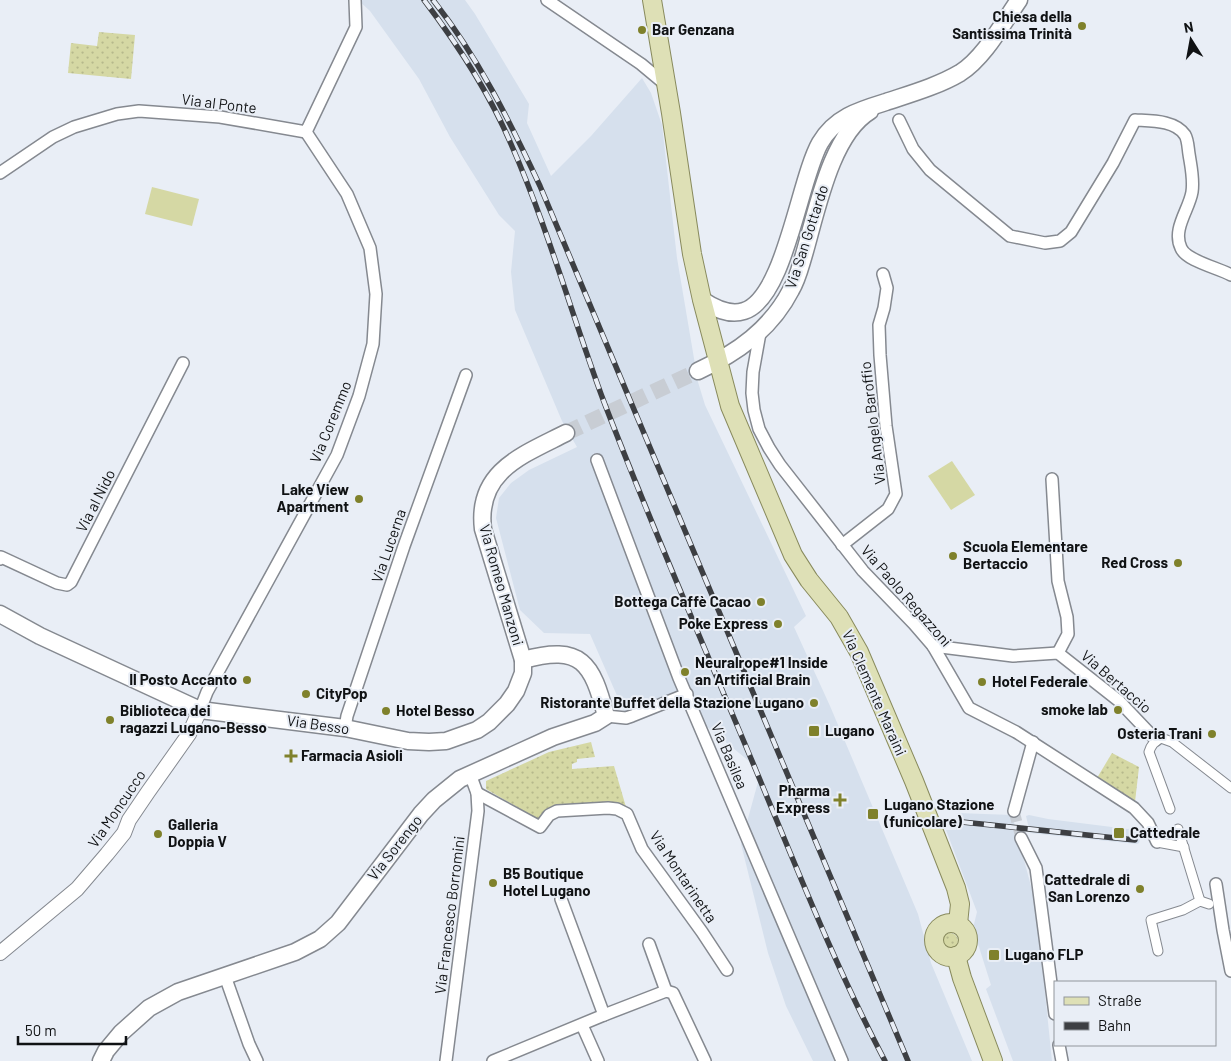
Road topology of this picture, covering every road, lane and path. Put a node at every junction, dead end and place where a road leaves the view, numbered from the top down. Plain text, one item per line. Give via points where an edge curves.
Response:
1 (355, 0) edge
2 (547, 0) edge
3 (652, 0) edge
4 (1019, 0) edge
5 (665, 84) junction
6 (888, 102) junction
7 (899, 120) dead end
8 (306, 132) junction
9 (0, 173) edge
10 (883, 274) dead end
11 (1231, 275) edge
12 (702, 300) junction
13 (760, 333) junction
14 (717, 362) junction
15 (183, 363) dead end
16 (698, 371) tunnel mouth
17 (466, 375) dead end
18 (566, 433) tunnel mouth
19 (597, 460) dead end
20 (1052, 479) dead end
21 (842, 545) junction
22 (0, 559) edge
23 (0, 614) edge
24 (933, 646) junction
25 (1058, 653) junction
26 (523, 660) junction
27 (687, 694) junction
28 (200, 710) junction
29 (606, 716) junction
30 (345, 728) junction
31 (1156, 740) junction
32 (1033, 742) junction
33 (470, 774) junction
34 (1231, 788) edge
35 (477, 793) junction
36 (1170, 809) dead end
37 (1014, 811) tunnel mouth
38 (1178, 829) dead end
39 (1022, 838) tunnel mouth
40 (1157, 842) joint
41 (1184, 847) junction
42 (1216, 884) dead end
43 (561, 899) dead end
44 (958, 924) junction
45 (649, 944) dead end
46 (1158, 951) dead end
47 (0, 953) edge
48 (956, 956) junction
49 (727, 970) dead end
50 (1231, 970) edge
51 (225, 976) junction
52 (666, 991) junction
53 (1054, 1006) edge
54 (604, 1015) junction
55 (582, 1025) junction
56 (1059, 1046) edge
57 (101, 1061) edge
58 (257, 1061) edge
59 (446, 1061) edge
60 (493, 1061) edge
61 (598, 1061) edge
62 (705, 1061) edge
63 (842, 1061) edge
64 (993, 1061) edge
65 (1062, 1061) edge

1 - 8 street via 356,27
2 - 5 street
3 - 5 main road
4 - 6 main road, Via San Gottardo via 982,52 959,74
5 - 12 main road
6 - 12 main road, Via San Gottardo via 846,116 824,136 814,155 774,278 759,302 743,312 734,313 714,308
6 - 13 main road, Via San Gottardo via 862,116 842,141 834,156 792,289
7 - 11 street via 913,149 930,170 1010,236 1045,243 1060,240 1071,232 1135,120 1164,122 1178,127 1186,136 1193,179 1192,194 1178,236 1181,249 1192,258
8 - 9 street, Via al Ponte via 220,117 139,111 74,127 53,137
8 - 28 street, Via Coremmo via 348,194 370,248 376,294 373,344 360,396 337,455
10 - 21 street, Via Angelo Baroffio via 887,288 879,325 880,355 896,494 888,509
12 - 14 main road
13 - 14 main road, Via San Gottardo
13 - 21 street, Via Paolo Regazzoni via 752,393 760,429 780,465
14 - 16 main road
14 - 44 main road, Via Clemente Maraini via 740,432 793,554 852,637 959,897
15 - 22 street, Via al Nido via 71,582 67,585 57,583
17 - 30 street, Via Lucerna via 404,546
18 - 26 main road, Via Romeo Manzoni via 503,469 483,503 487,546
19 - 27 street, Via Basilea
20 - 25 street via 1058,581 1068,634
21 - 24 street, Via Paolo Regazzoni
23 - 28 main road, Via Besso via 40,636
24 - 25 street, Via Bertaccio via 1013,656
24 - 32 street, Via Paolo Regazzoni via 969,708
25 - 31 street, Via Bertaccio via 1119,700
26 - 29 main road via 557,654 581,661 595,678
26 - 30 main road, Via Besso via 520,680 507,704 489,722 460,737 429,742 408,741
27 - 29 street via 626,718
27 - 63 street, Via Basilea
28 - 30 main road, Via Besso
28 - 47 street, Via Moncucco via 189,734 107,854 77,889
29 - 33 main road, Via Sorengo
31 - 34 street via 1165,738 1172,742
31 - 36 street via 1149,752 1160,794
32 - 37 street
32 - 40 street, Via Paolo Regazzoni via 1138,805
33 - 35 street, Via Francesco Borromini
33 - 51 main road, Via Sorengo via 446,789 421,814 338,923 320,939 295,952
35 - 49 street, Via Montarinetta via 540,827 557,810 608,808 627,814 642,849
35 - 59 street, Via Francesco Borromini via 478,811
38 - 41 street
39 - 53 street via 1036,868
40 - 41 street, Via Paolo Regazzoni
41 - 46 street via 1204,903 1151,920
42 - 50 street
43 - 54 street
44 - 48 main road via 965,931 967,940 964,950
44 - 48 main road via 940,926 934,940 943,955
45 - 52 street
48 - 64 main road
51 - 57 main road, Via Sorengo via 178,992 148,1008 121,1033
51 - 58 street
52 - 54 street
52 - 62 street via 673,993
54 - 55 street
55 - 60 street
55 - 61 street
56 - 65 street

